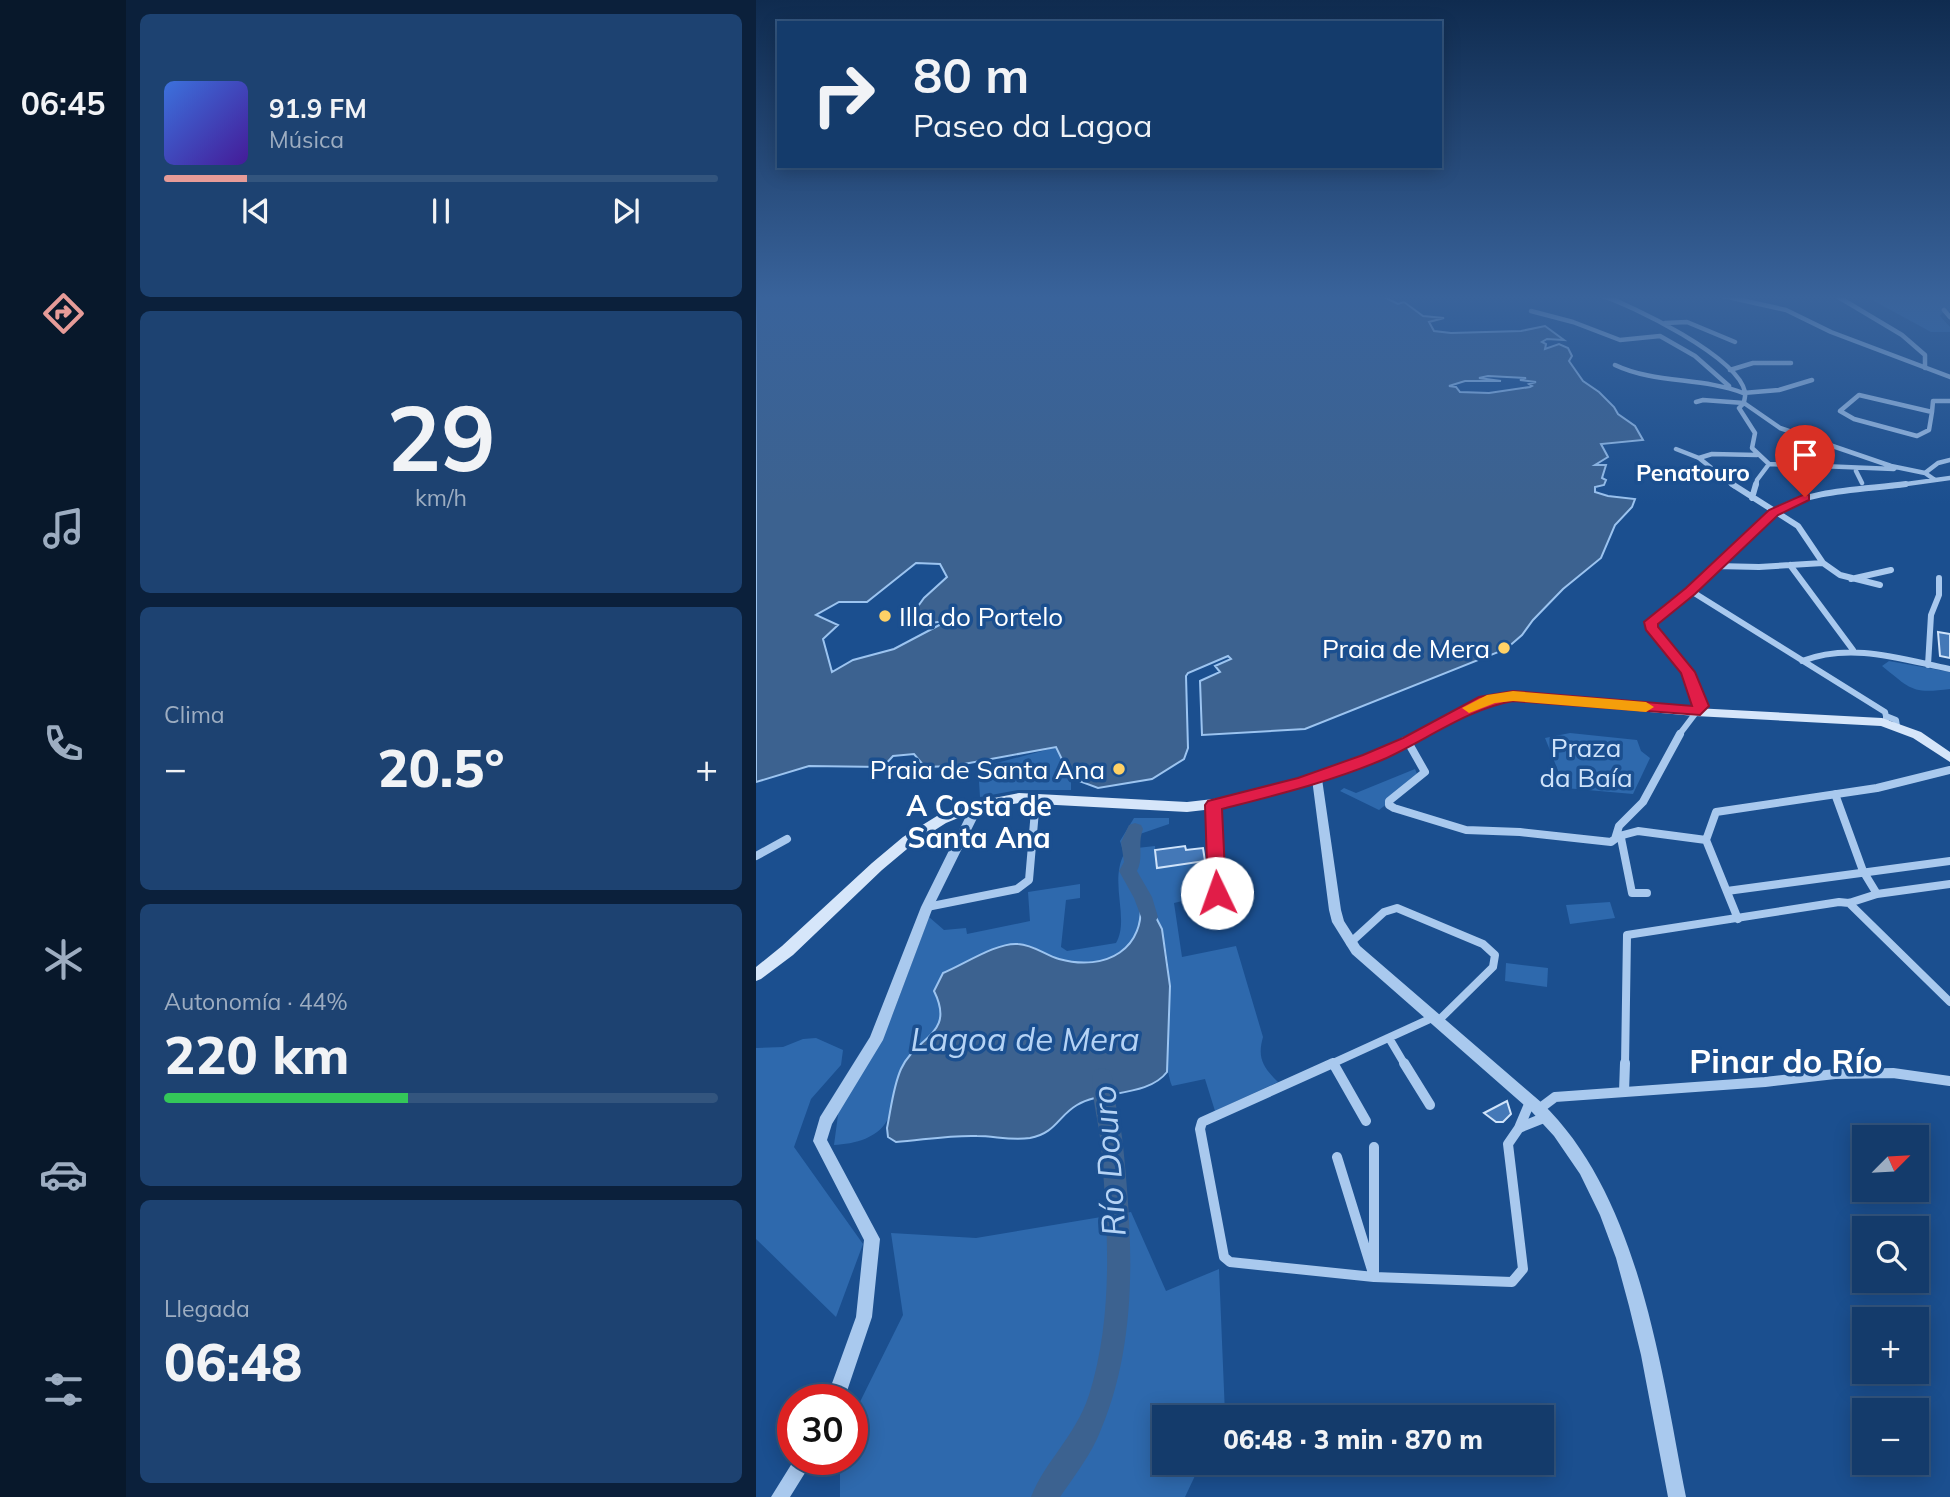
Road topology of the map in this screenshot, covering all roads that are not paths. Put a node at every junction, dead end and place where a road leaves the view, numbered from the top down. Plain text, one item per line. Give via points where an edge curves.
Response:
1 (1615, 365) dead end
2 (1705, 365) edge
3 (1723, 365) edge
4 (1748, 365) edge
5 (1917, 365) edge
6 (1925, 365) edge
7 (1925, 368) junction
8 (1730, 370) junction
9 (1950, 377) edge
10 (1812, 380) dead end
11 (1729, 386) junction
12 (1743, 393) junction
13 (1950, 401) edge
14 (1696, 402) dead end
15 (1744, 403) junction
16 (1932, 412) junction
17 (1676, 449) dead end
18 (1757, 455) junction
19 (1699, 458) junction
20 (1950, 460) edge
21 (1769, 464) junction
22 (1898, 468) junction
23 (1856, 471) junction
24 (1924, 473) junction
25 (1950, 478) edge
26 (1936, 481) junction
27 (1862, 483) dead end
28 (1752, 498) junction
29 (1773, 512) junction
30 (1823, 563) junction
31 (1790, 565) junction
32 (1716, 566) junction
33 (1891, 569) dead end
34 (1938, 578) dead end
35 (1850, 579) junction
36 (1880, 585) dead end
37 (1690, 591) junction
38 (1853, 650) junction
39 (1802, 661) junction
40 (1928, 665) junction
41 (1950, 669) edge
42 (1695, 712) junction
43 (1890, 722) junction
44 (1408, 742) junction
45 (1950, 758) edge
46 (1950, 770) edge
47 (1317, 779) junction
48 (1835, 794) junction
49 (1036, 799) junction
50 (978, 804) junction
51 (1213, 805) junction
52 (787, 839) dead end
53 (1706, 840) junction
54 (756, 856) edge
55 (1950, 861) edge
56 (1863, 871) junction
57 (1950, 884) edge
58 (1727, 891) junction
59 (1217, 893) dead end
60 (1647, 893) dead end
61 (1877, 894) junction
62 (1849, 903) junction
63 (928, 907) junction
64 (1738, 919) junction
65 (1350, 943) junction
66 (756, 975) edge
67 (1950, 1002) edge
68 (1436, 1018) junction
69 (1389, 1038) junction
70 (1333, 1063) junction
71 (1950, 1081) edge
72 (1625, 1092) junction
73 (1430, 1105) dead end
74 (1539, 1109) junction
75 (1366, 1121) dead end
76 (1519, 1128) junction
77 (1374, 1147) dead end
78 (1337, 1157) dead end
79 (1374, 1277) junction
80 (841, 1384) edge
81 (794, 1475) edge
82 (780, 1497) edge
83 (1677, 1497) edge

1 - 11 street
2 - 11 street
3 - 8 street
4 - 8 street
5 - 7 street
6 - 7 street
7 - 9 street
8 - 12 street via 1744,387
10 - 12 street via 1779,390
11 - 12 street
12 - 15 street
13 - 16 street via 1933,401
14 - 15 street
15 - 18 street via 1739,408 1755,433 1752,448
15 - 22 street via 1780,428
16 - 16 street via 1865,395 1840,411 1917,436 1929,430
17 - 19 street
18 - 19 street
18 - 21 street
19 - 28 street
20 - 24 street
21 - 23 street
21 - 28 street via 1757,480
22 - 23 street
22 - 24 street
23 - 27 street
24 - 26 street
25 - 26 street
26 - 29 street via 1805,497
28 - 29 street
29 - 30 street via 1798,526
29 - 32 street
30 - 31 street
30 - 35 street
31 - 32 street
31 - 38 street
32 - 37 street
33 - 35 street
34 - 40 street
35 - 36 street
37 - 39 street
37 - 42 street via 1651,622 1651,627 1688,672 1701,706
38 - 39 street
38 - 40 street
39 - 43 street via 1885,712
40 - 41 street
42 - 43 main road
42 - 44 main road via 1520,696 1485,701
42 - 44 street via 1655,782 1627,821 1619,825 1611,842 1465,830 1389,805 1424,772
43 - 45 main road
44 - 47 main road
46 - 48 street
47 - 51 main road
47 - 65 street via 1335,910
48 - 53 street via 1716,812
48 - 56 street
49 - 50 main road
49 - 51 main road
49 - 63 street via 1030,880 1017,889
50 - 63 street
50 - 66 main road via 938,819 909,839
51 - 59 street
52 - 54 street
53 - 58 street
53 - 60 street via 1638,831 1623,835 1632,893
55 - 56 street
56 - 58 street
56 - 61 street
57 - 61 street
58 - 64 street
61 - 62 street
62 - 64 street
62 - 67 street
63 - 80 street via 876,1040 824,1122 820,1141 872,1239 864,1317
64 - 72 street via 1627,935
65 - 68 street
65 - 68 street via 1384,912 1396,908 1483,944 1495,955 1493,967
68 - 69 street
68 - 74 street
69 - 70 street
69 - 73 street
70 - 75 street
70 - 79 street via 1202,1122 1224,1257 1230,1262
71 - 72 street via 1893,1073 1835,1073
72 - 74 street via 1555,1097
74 - 76 street
74 - 76 street
74 - 83 street via 1571,1147 1617,1239 1637,1303
76 - 79 street via 1508,1144 1523,1269 1512,1282
77 - 79 street
78 - 79 street
81 - 82 street

